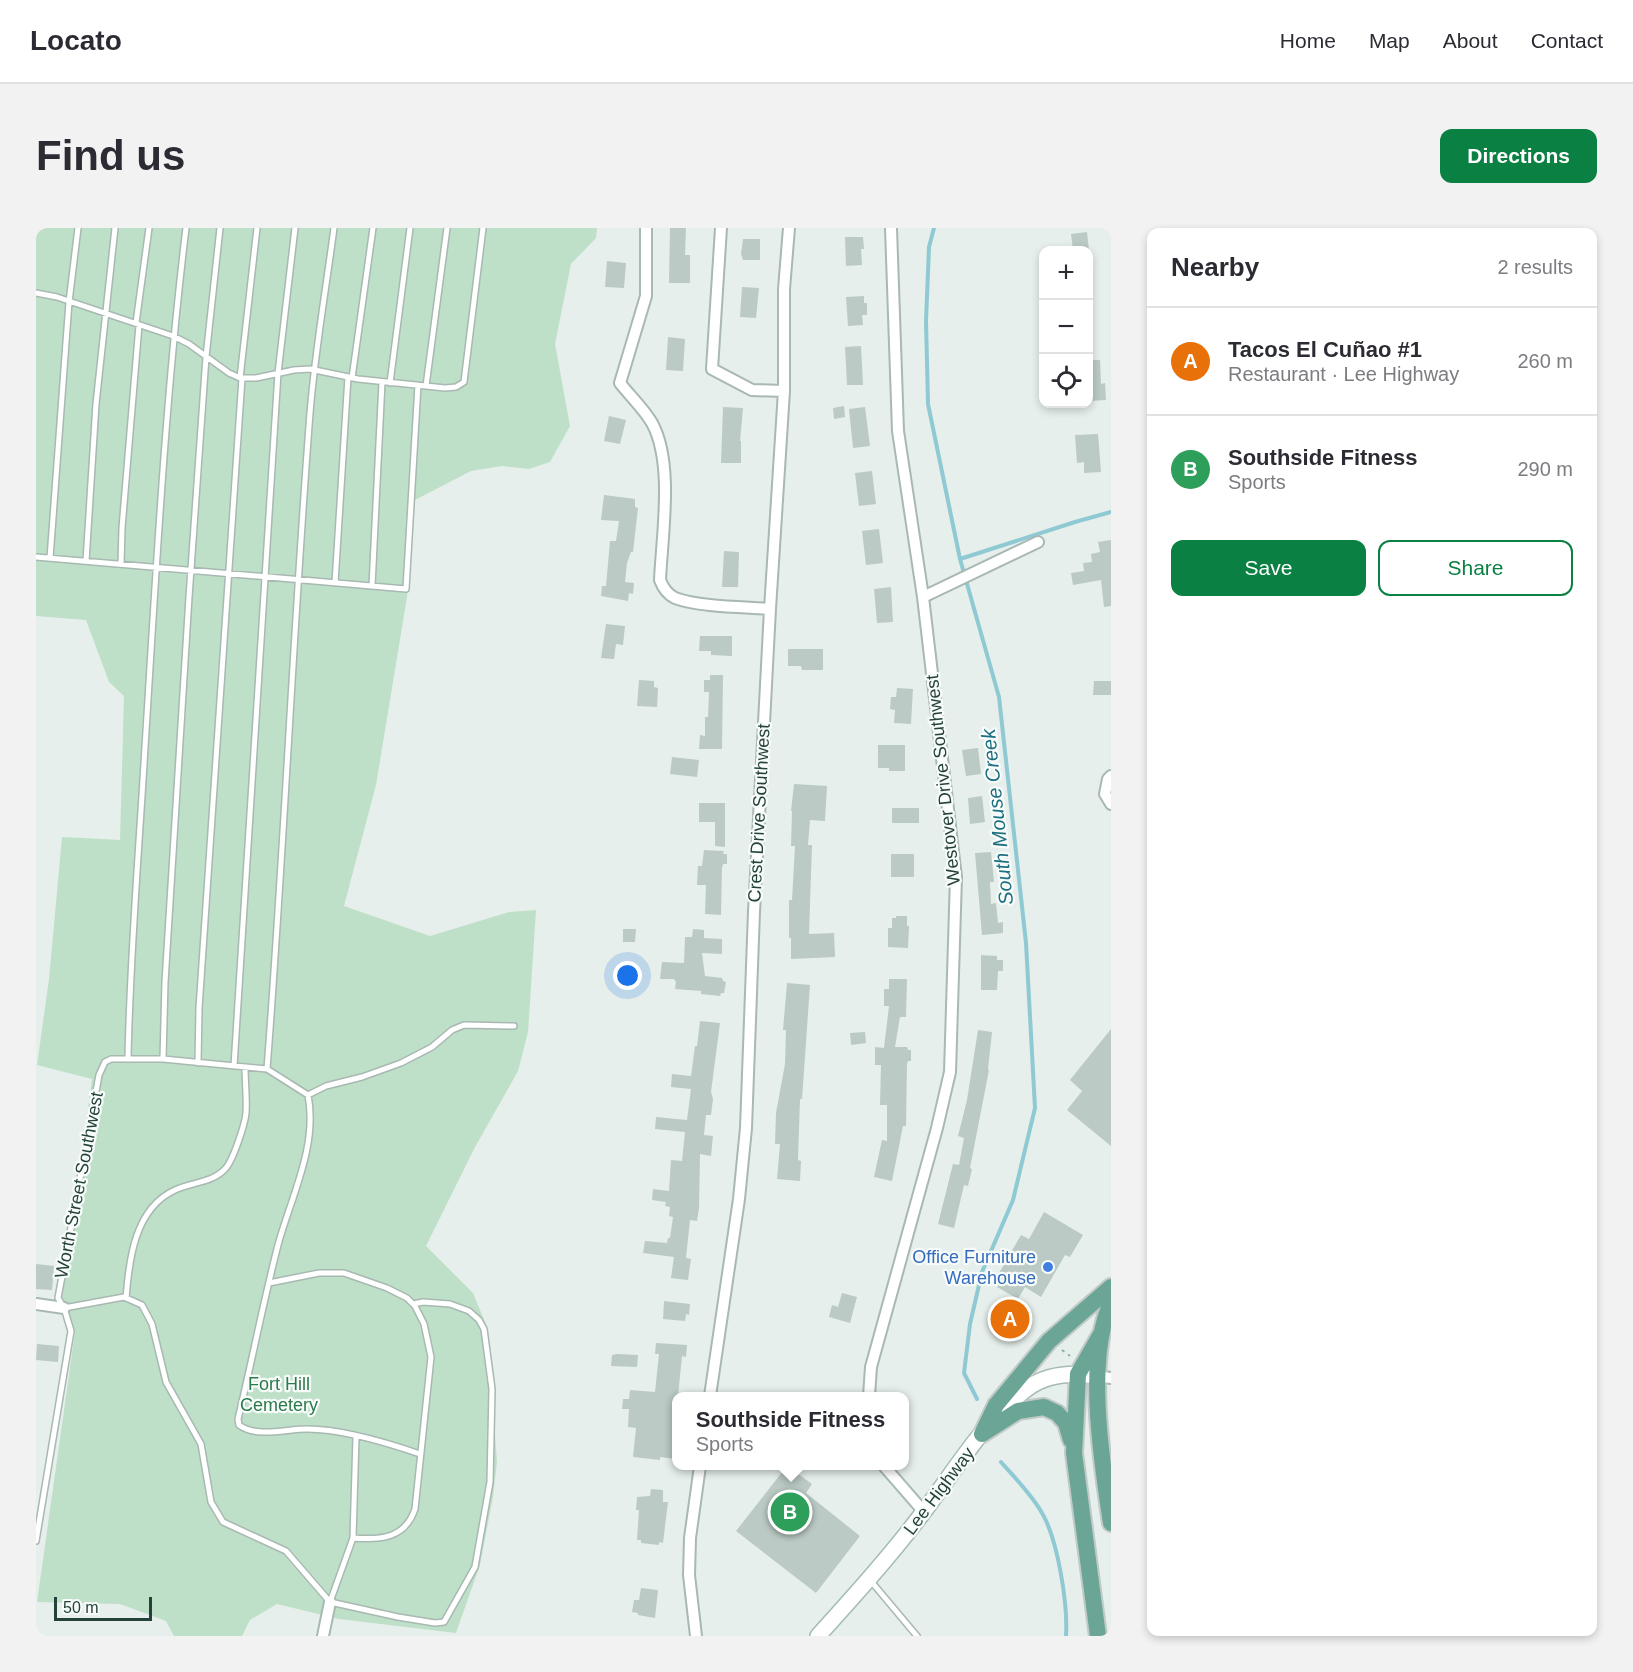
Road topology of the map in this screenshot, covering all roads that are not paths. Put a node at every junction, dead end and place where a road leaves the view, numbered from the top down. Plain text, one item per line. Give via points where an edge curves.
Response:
1 (78, 228) edge
2 (115, 228) edge
3 (149, 228) edge
4 (186, 228) edge
5 (220, 228) edge
6 (257, 228) edge
7 (295, 228) edge
8 (334, 228) edge
9 (373, 228) edge
10 (410, 228) edge
11 (447, 228) edge
12 (483, 228) edge
13 (646, 228) edge
14 (721, 228) edge
15 (789, 228) edge
16 (891, 228) edge
17 (36, 292) edge
18 (69, 302) junction
19 (106, 313) junction
20 (138, 324) junction
21 (173, 336) junction
22 (207, 357) junction
23 (315, 370) junction
24 (278, 373) junction
25 (241, 378) junction
26 (350, 378) junction
27 (382, 382) junction
28 (390, 383) junction
29 (418, 385) junction
30 (426, 386) junction
31 (784, 391) junction
32 (1038, 542) dead end
33 (36, 557) edge
34 (50, 558) junction
35 (86, 561) junction
36 (121, 564) junction
37 (156, 568) junction
38 (191, 571) junction
39 (227, 573) junction
40 (264, 577) junction
41 (299, 580) junction
42 (335, 583) junction
43 (372, 586) junction
44 (922, 597) junction
45 (770, 609) junction
46 (1111, 777) edge
47 (1111, 804) edge
48 (514, 1026) dead end
49 (128, 1059) junction
50 (163, 1059) junction
51 (198, 1063) junction
52 (234, 1066) junction
53 (245, 1067) junction
54 (267, 1069) junction
55 (308, 1095) junction
56 (269, 1283) junction
57 (1111, 1287) edge
58 (126, 1298) junction
59 (36, 1304) edge
60 (413, 1304) junction
61 (1111, 1304) edge
62 (64, 1308) junction
63 (1106, 1341) edge
64 (1078, 1374) junction
65 (1104, 1377) edge
66 (711, 1392) edge
67 (869, 1392) edge
68 (1111, 1404) edge
69 (1100, 1420) junction
70 (982, 1434) junction
71 (356, 1437) junction
72 (1074, 1453) junction
73 (420, 1454) junction
74 (699, 1470) edge
75 (887, 1470) edge
76 (924, 1512) junction
77 (1111, 1523) edge
78 (353, 1538) junction
79 (36, 1541) edge
80 (870, 1580) junction
81 (330, 1602) junction
82 (1102, 1625) edge
83 (323, 1636) edge
84 (696, 1636) edge
85 (818, 1636) edge
86 (917, 1636) edge

1 - 18 lane
2 - 19 lane
3 - 20 lane
4 - 21 lane
5 - 22 lane
6 - 25 lane
7 - 24 lane
8 - 23 lane
9 - 26 lane
10 - 28 lane
11 - 30 lane
12 - 30 lane via 464,382 456,387
13 - 45 street via 646,296 620,383 651,421 661,444 664,477 660,580 665,591 683,600
14 - 31 street via 712,369 752,390
15 - 31 street, Crest Drive Southwest via 784,289
16 - 44 street, Westover Drive Southwest via 898,431
17 - 18 lane
18 - 19 lane
18 - 34 lane
19 - 20 lane
19 - 35 lane
20 - 21 lane
20 - 36 lane
21 - 22 lane
21 - 37 lane
22 - 25 lane
22 - 38 lane
23 - 24 lane
23 - 26 lane
23 - 41 lane
24 - 25 lane
24 - 40 lane
25 - 39 lane
26 - 27 lane
26 - 42 lane
27 - 28 lane
27 - 43 lane
28 - 29 lane
29 - 30 lane
29 - 43 lane via 406,589
31 - 45 street, Crest Drive Southwest
32 - 44 street
33 - 34 lane
34 - 35 lane
35 - 36 lane
36 - 37 lane
37 - 38 lane
37 - 49 lane
38 - 39 lane
38 - 50 lane
39 - 40 lane
39 - 51 lane
40 - 41 lane
40 - 52 lane
41 - 42 lane
41 - 54 lane
42 - 43 lane
44 - 67 street, Westover Drive Southwest via 956,877 950,1072 871,1367
45 - 66 street, Crest Drive Southwest via 746,1128
46 - 47 street via 1105,794
48 - 55 lane via 464,1024 401,1063
49 - 50 lane
49 - 62 lane, Worth Street Southwest via 105,1062 99,1075 58,1298
50 - 51 lane
51 - 52 lane
52 - 53 lane
53 - 54 lane
53 - 58 lane via 246,1114 227,1168 212,1179 174,1190 157,1200 132,1245
54 - 55 lane
55 - 56 lane via 312,1113 310,1134
56 - 60 lane via 320,1273 344,1273 387,1288
56 - 71 lane via 239,1425 253,1432 308,1429
57 - 70 main road via 1049,1341 996,1406
58 - 62 lane
58 - 81 lane via 142,1305 152,1324 166,1382 201,1444 211,1502 223,1522 286,1551
59 - 62 street
60 - 73 lane via 424,1324 431,1357
60 - 81 lane via 450,1304 469,1311 484,1329 492,1389 492,1447 475,1567 444,1622 398,1617
61 - 63 main road
62 - 79 lane, Worth Street Southwest via 71,1331
63 - 64 main road
63 - 65 main road
64 - 65 main road, Lee Highway
64 - 70 main road, Lee Highway via 1056,1375 1030,1386
64 - 72 main road
65 - 69 main road
68 - 69 main road
69 - 77 main road
70 - 72 main road via 1018,1411 1044,1407 1057,1413 1066,1424
70 - 76 main road, Lee Highway
71 - 73 lane
71 - 78 lane
72 - 82 main road
73 - 78 lane via 411,1520 393,1535
74 - 84 street via 689,1575
75 - 76 street
76 - 80 main road, Lee Highway
78 - 81 lane
80 - 85 main road, Lee Highway
80 - 86 lane
81 - 83 street

